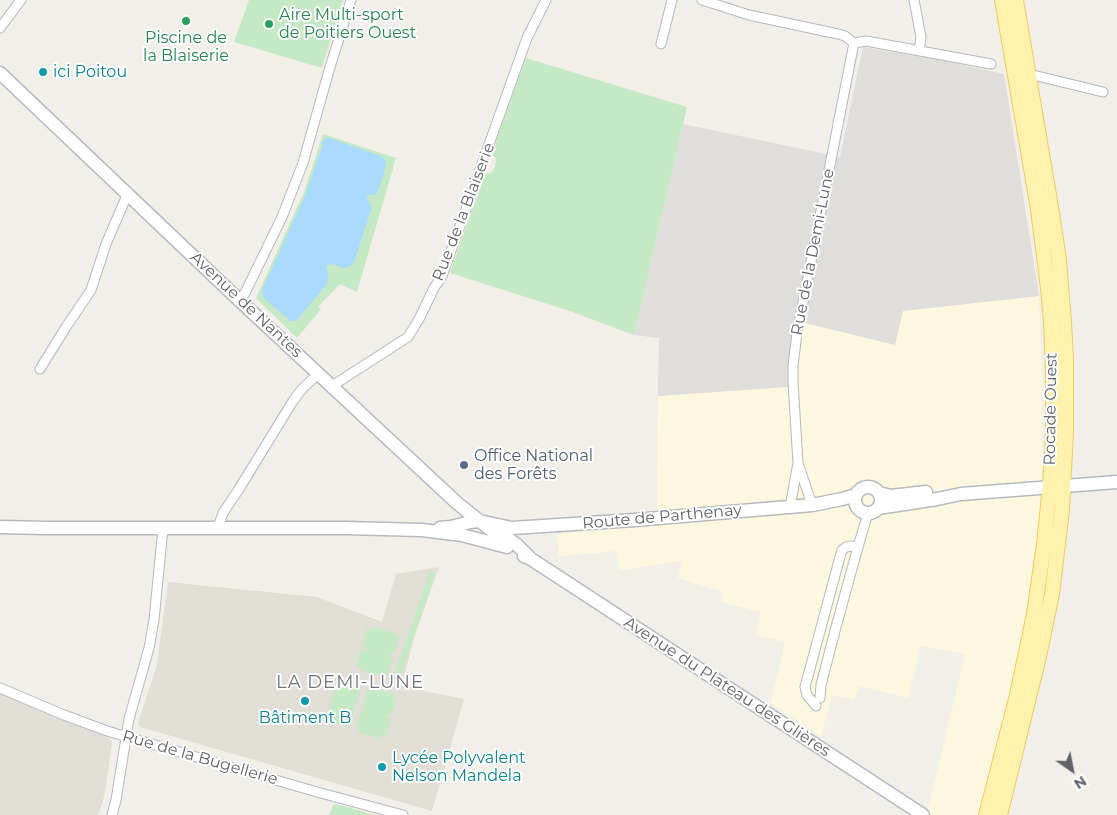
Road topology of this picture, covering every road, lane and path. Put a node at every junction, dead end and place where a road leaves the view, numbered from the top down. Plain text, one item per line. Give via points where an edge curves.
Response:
1 (21, 0) edge
2 (351, 0) edge
3 (546, 0) edge
4 (672, 0) edge
5 (702, 0) edge
6 (914, 0) edge
7 (1002, 0) edge
8 (1016, 0) edge
9 (0, 28) edge
10 (854, 43) junction
11 (661, 44) dead end
12 (919, 51) junction
13 (991, 64) dead end
14 (0, 73) edge
15 (1028, 74) junction
16 (1103, 92) dead end
17 (128, 193) junction
18 (239, 300) junction
19 (40, 369) dead end
20 (318, 374) junction
21 (332, 386) junction
22 (798, 463) junction
23 (1117, 482) edge
24 (1057, 486) junction
25 (878, 493) junction
26 (961, 494) junction
27 (812, 505) junction
28 (865, 506) junction
29 (790, 507) junction
30 (479, 521) junction
31 (0, 527) edge
32 (218, 527) junction
33 (163, 528) junction
34 (512, 528) junction
35 (422, 530) junction
36 (496, 534) junction
37 (462, 535) junction
38 (507, 547) junction
39 (858, 547) junction
40 (531, 559) junction
41 (0, 688) edge
42 (125, 736) junction
43 (112, 815) edge
44 (404, 815) edge
45 (923, 815) edge
46 (986, 815) edge
47 (1000, 815) edge

1 - 9 street
2 - 18 street via 303,163 282,217
3 - 21 street, Rue de la Blaiserie via 527,38 442,276 419,319 408,337
4 - 11 street
5 - 10 street via 749,15 838,34
6 - 12 street via 921,37
7 - 24 main road, Rocade Ouest via 1038,208 1049,297
8 - 15 main road, Rocade Ouest
10 - 12 street via 866,41
10 - 22 street, Rue de la Demi-Lune via 796,333 793,382
12 - 13 street
14 - 17 main road, Avenue de Nantes
15 - 16 street
15 - 24 main road, Rocade Ouest via 1055,234 1063,305 1066,398
17 - 18 main road, Avenue de Nantes
17 - 19 street via 91,290
18 - 20 main road, Avenue de Nantes
20 - 21 main road, Avenue de Nantes
20 - 32 street via 293,401 223,513
21 - 30 main road, Avenue de Nantes
22 - 27 street, Rue de la Demi-Lune
22 - 29 street, Rue de la Demi-Lune
23 - 24 main road, Route de Parthenay
24 - 26 main road, Route de Parthenay
24 - 46 main road, Rocade Ouest via 1017,695
24 - 47 main road via 1059,535 1052,594
25 - 26 main road, Route de Parthenay via 891,496 944,491
25 - 28 main road via 880,501
25 - 28 main road, Route de Parthenay via 868,487 860,490
26 - 28 main road, Route de Parthenay
27 - 28 main road, Route de Parthenay via 842,499
27 - 29 main road, Route de Parthenay
28 - 39 street
29 - 34 main road, Route de Parthenay
30 - 34 main road, Route de Parthenay
30 - 35 main road
30 - 36 main road, Avenue de Nantes
31 - 33 main road
32 - 33 main road
32 - 35 main road
33 - 42 street via 149,648
34 - 36 main road, Route de Parthenay
35 - 37 main road
36 - 37 main road
36 - 38 main road, Avenue du Plateau des Glières
36 - 40 main road, Avenue du Plateau des Glières via 517,545
37 - 38 main road
38 - 40 main road, Avenue du Plateau des Glières
39 - 39 street via 821,685 818,702 807,695 805,687 842,550
40 - 45 main road, Avenue du Plateau des Glières
41 - 42 street, Rue de la Bugellerie
42 - 43 street
42 - 44 street, Rue de la Bugellerie

